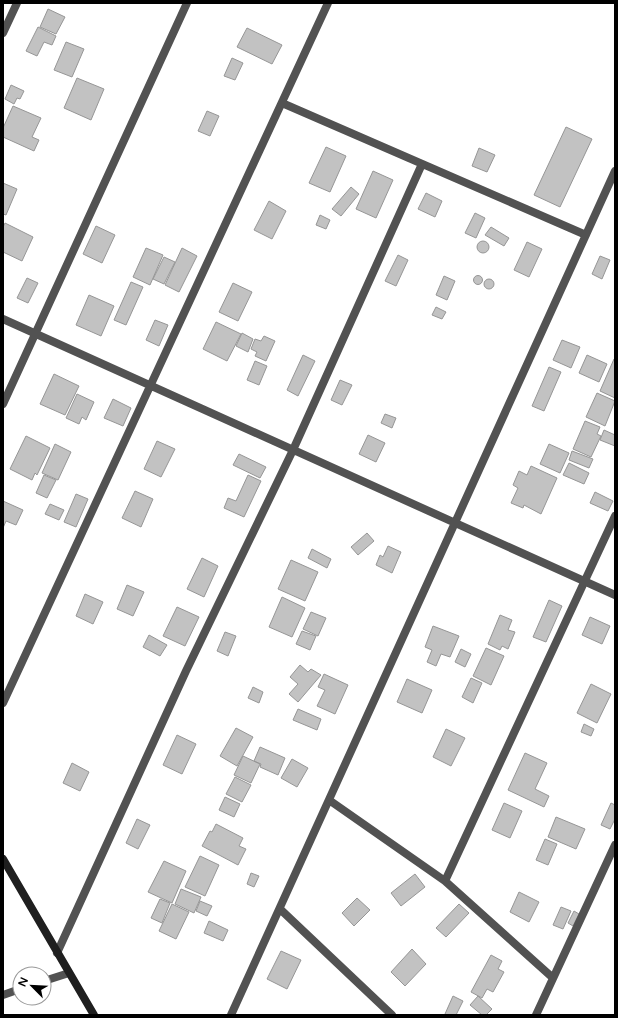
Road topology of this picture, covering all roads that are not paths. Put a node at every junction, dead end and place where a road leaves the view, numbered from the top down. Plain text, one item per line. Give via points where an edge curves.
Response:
1 (17, 3) edge
2 (187, 3) edge
3 (328, 3) edge
4 (3, 33) edge
5 (282, 103) junction
6 (422, 164) junction
7 (615, 171) edge
8 (586, 235) junction
9 (3, 319) edge
10 (35, 333) junction
11 (151, 385) junction
12 (3, 404) edge
13 (293, 450) junction
14 (615, 516) edge
15 (455, 523) junction
16 (585, 581) junction
17 (615, 595) edge
18 (3, 703) edge
19 (329, 800) junction
20 (615, 845) edge
21 (3, 859) edge
22 (445, 881) junction
23 (280, 909) junction
24 (57, 953) junction
25 (69, 973) junction
26 (52, 978) edge
27 (553, 978) junction
28 (94, 1015) edge
29 (231, 1015) edge
30 (392, 1015) edge
31 (536, 1015) edge

1 - 4 street
2 - 10 street
3 - 5 street
5 - 6 street
5 - 11 street
6 - 8 street
6 - 13 street
7 - 8 street
8 - 15 street
9 - 10 street
10 - 11 street
10 - 12 street
11 - 13 street
11 - 18 street
13 - 15 street
13 - 24 street via 186,671
14 - 16 street
15 - 16 street
15 - 19 street
16 - 17 street
16 - 22 street
19 - 22 street
19 - 23 street
20 - 27 street
21 - 24 street
22 - 27 street
23 - 29 street
23 - 30 street
24 - 25 street
25 - 26 street
25 - 28 street
27 - 31 street

